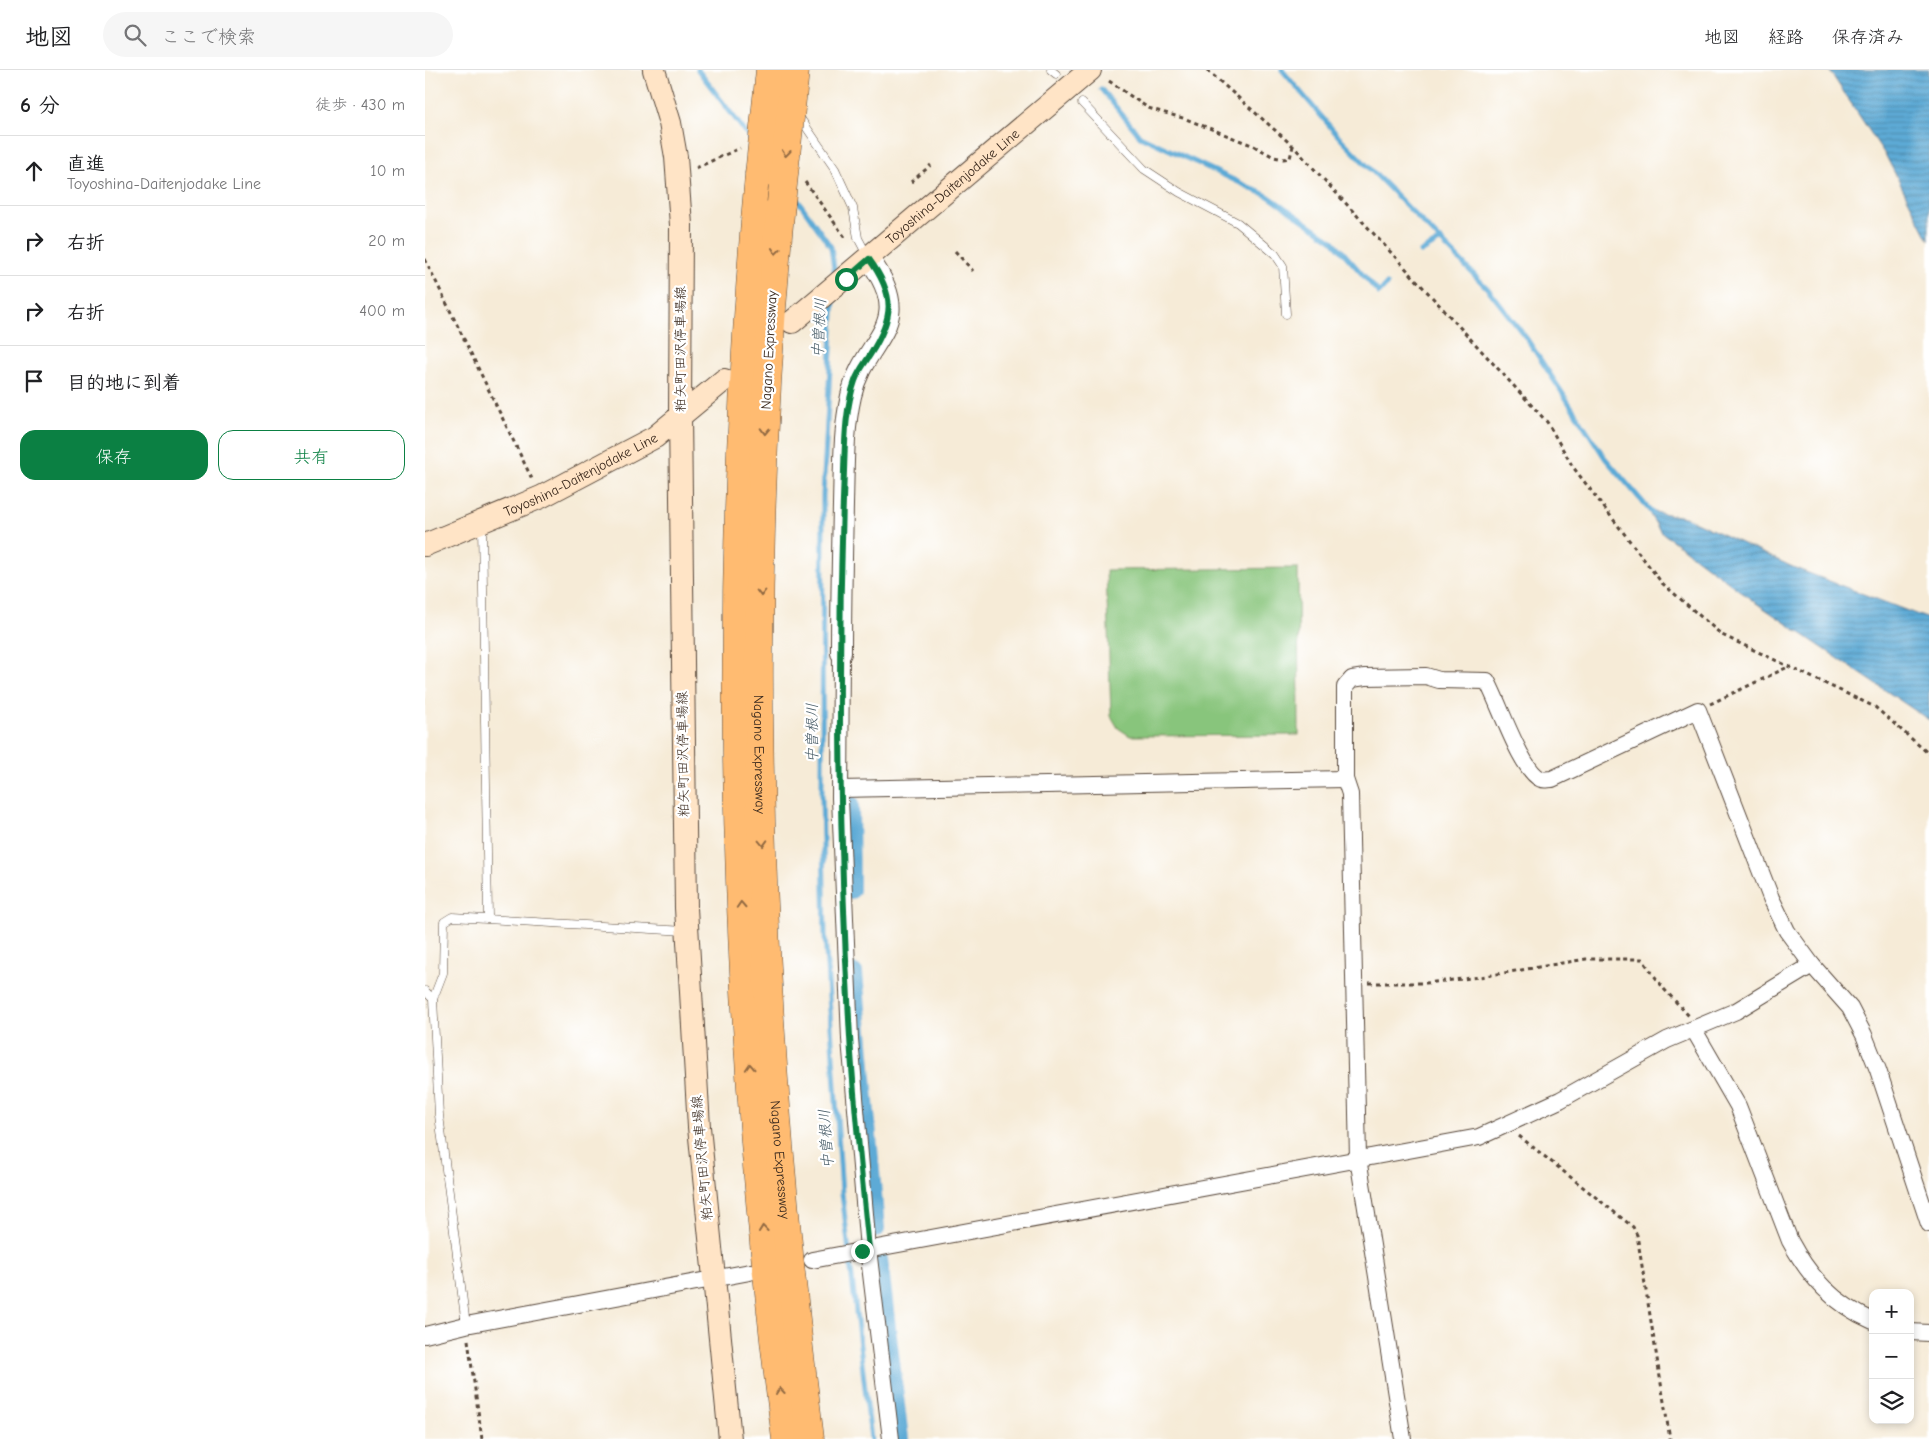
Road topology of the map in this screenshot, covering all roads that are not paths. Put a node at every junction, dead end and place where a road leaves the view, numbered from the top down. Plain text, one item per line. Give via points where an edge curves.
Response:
1 (654, 70) edge
2 (765, 70) edge
3 (1099, 75) edge
4 (780, 79) edge
5 (1082, 103) dead end
6 (866, 261) junction
7 (1286, 314) dead end
8 (792, 322) dead end
9 (724, 380) dead end
10 (680, 415) junction
11 (482, 521) junction
12 (425, 545) edge
13 (841, 653) joint
14 (1345, 779) junction
15 (841, 789) junction
16 (488, 918) junction
17 (687, 931) junction
18 (1812, 964) junction
19 (425, 991) edge
20 (433, 999) junction
21 (1694, 1030) junction
22 (1358, 1158) junction
23 (1929, 1224) edge
24 (865, 1250) junction
25 (812, 1260) dead end
26 (750, 1272) dead end
27 (713, 1279) junction
28 (1869, 1319) edge
29 (467, 1325) junction
30 (1914, 1332) edge
31 (1929, 1333) edge
32 (425, 1335) edge
33 (730, 1439) edge
34 (786, 1439) edge
35 (810, 1439) edge
36 (891, 1439) edge
37 (1403, 1439) edge

1 - 10 main road, 粕矢町田沢停車場線 via 670,123 676,157 681,225
2 - 4 lane
3 - 6 main road, Toyoshina-Daitenjodake Line
4 - 6 lane via 835,169 853,208
34 -> 4 highway, Nagano Expressway, bridge via 750,1080 738,838 736,554 742,403 759,175
4 -> 35 highway, Nagano Expressway, bridge via 781,202 766,401 761,562 762,828 775,1079
5 - 7 lane via 1143,170 1238,223 1275,254 1283,266
6 - 8 main road, Toyoshina-Daitenjodake Line
6 - 13 street via 886,286 889,320 856,378 847,417
9 - 10 main road, Toyoshina-Daitenjodake Line
10 - 11 main road, Toyoshina-Daitenjodake Line via 655,437 541,497
10 - 17 main road, 粕矢町田沢停車場線
11 - 12 main road, Toyoshina-Daitenjodake Line
11 - 16 lane
13 - 15 street
14 - 15 street
14 - 18 street via 1345,687 1352,679 1426,676 1439,680 1487,681 1521,757 1542,780 1553,779 1698,710 1771,898 1787,931
14 - 22 street via 1349,794
15 - 24 street via 850,1039
16 - 17 lane
16 - 20 lane via 452,917 444,922 443,973
17 - 27 main road, 粕矢町田沢停車場線 via 699,1126
18 - 21 street via 1736,1011
18 - 23 street via 1850,1008 1864,1035
19 - 20 lane
20 - 29 lane via 439,1115
21 - 22 street via 1667,1040 1560,1100 1479,1137
21 - 28 street via 1738,1106 1790,1241 1801,1261 1833,1298
22 - 24 street
22 - 37 street
24 - 25 street
24 - 36 street
26 - 27 street
27 - 29 street
27 - 33 main road, 粕矢町田沢停車場線
29 - 32 street
30 - 31 street

